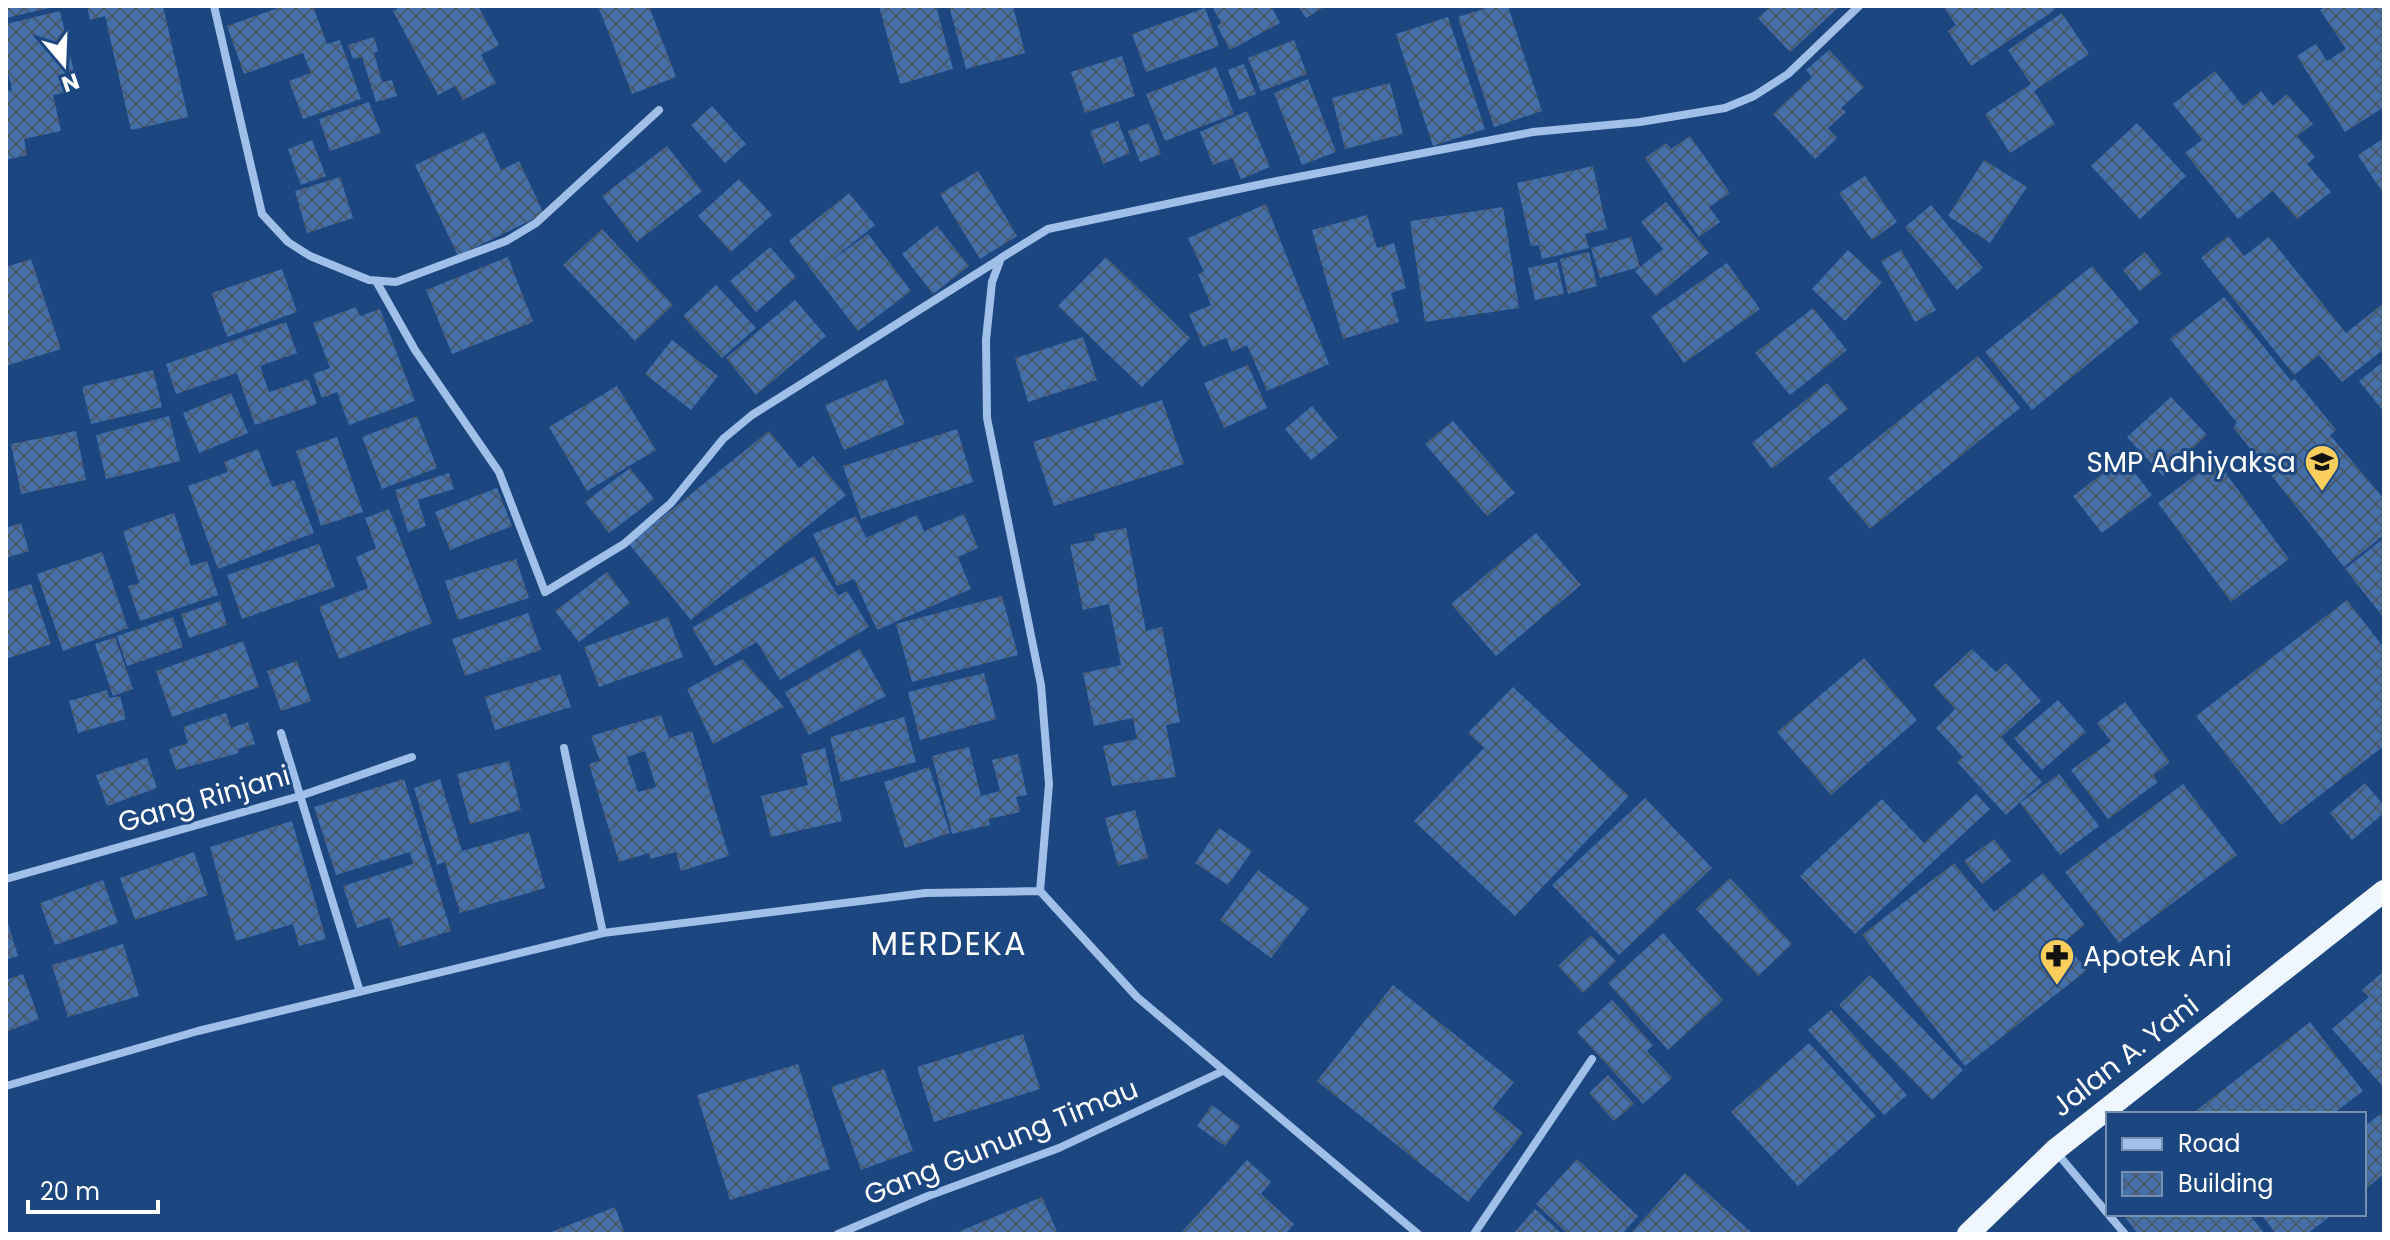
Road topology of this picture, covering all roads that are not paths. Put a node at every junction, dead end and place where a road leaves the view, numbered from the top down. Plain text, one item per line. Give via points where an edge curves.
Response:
1 (214, 6) edge
2 (1859, 6) edge
3 (659, 110) dead end
4 (1001, 258) junction
5 (376, 281) junction
6 (281, 733) dead end
7 (564, 748) dead end
8 (412, 757) dead end
9 (300, 796) junction
10 (6, 879) edge
11 (1040, 891) junction
12 (2384, 891) edge
13 (603, 933) junction
14 (360, 992) junction
15 (1592, 1059) dead end
16 (1223, 1071) junction
17 (6, 1086) edge
18 (2055, 1150) junction
19 (2106, 1212) edge
20 (2110, 1216) edge
21 (838, 1234) edge
22 (1418, 1234) edge
23 (1474, 1234) edge
24 (1968, 1234) edge
25 (2125, 1234) edge

1 - 5 street via 262,214 310,256
2 - 4 street via 1788,74 1725,108 1533,132 1267,183 1048,229
3 - 5 street via 536,223 506,241 396,282
4 - 5 street via 752,415 723,439 671,503 624,544 545,592 499,472 415,350
4 - 11 street via 992,282 986,340 987,418 1041,685 1049,784
6 - 9 street
7 - 13 street
8 - 9 street, Gang Rinjani
9 - 10 street, Gang Rinjani
9 - 14 street
11 - 13 street via 925,893
11 - 16 street via 1137,997
12 - 18 highway, Jalan A. Yani
13 - 14 street
14 - 17 street
15 - 23 street
16 - 21 street, Gang Gunung Timau via 1059,1148
16 - 22 street
18 - 19 street
18 - 24 highway, Jalan A. Yani
20 - 25 street

